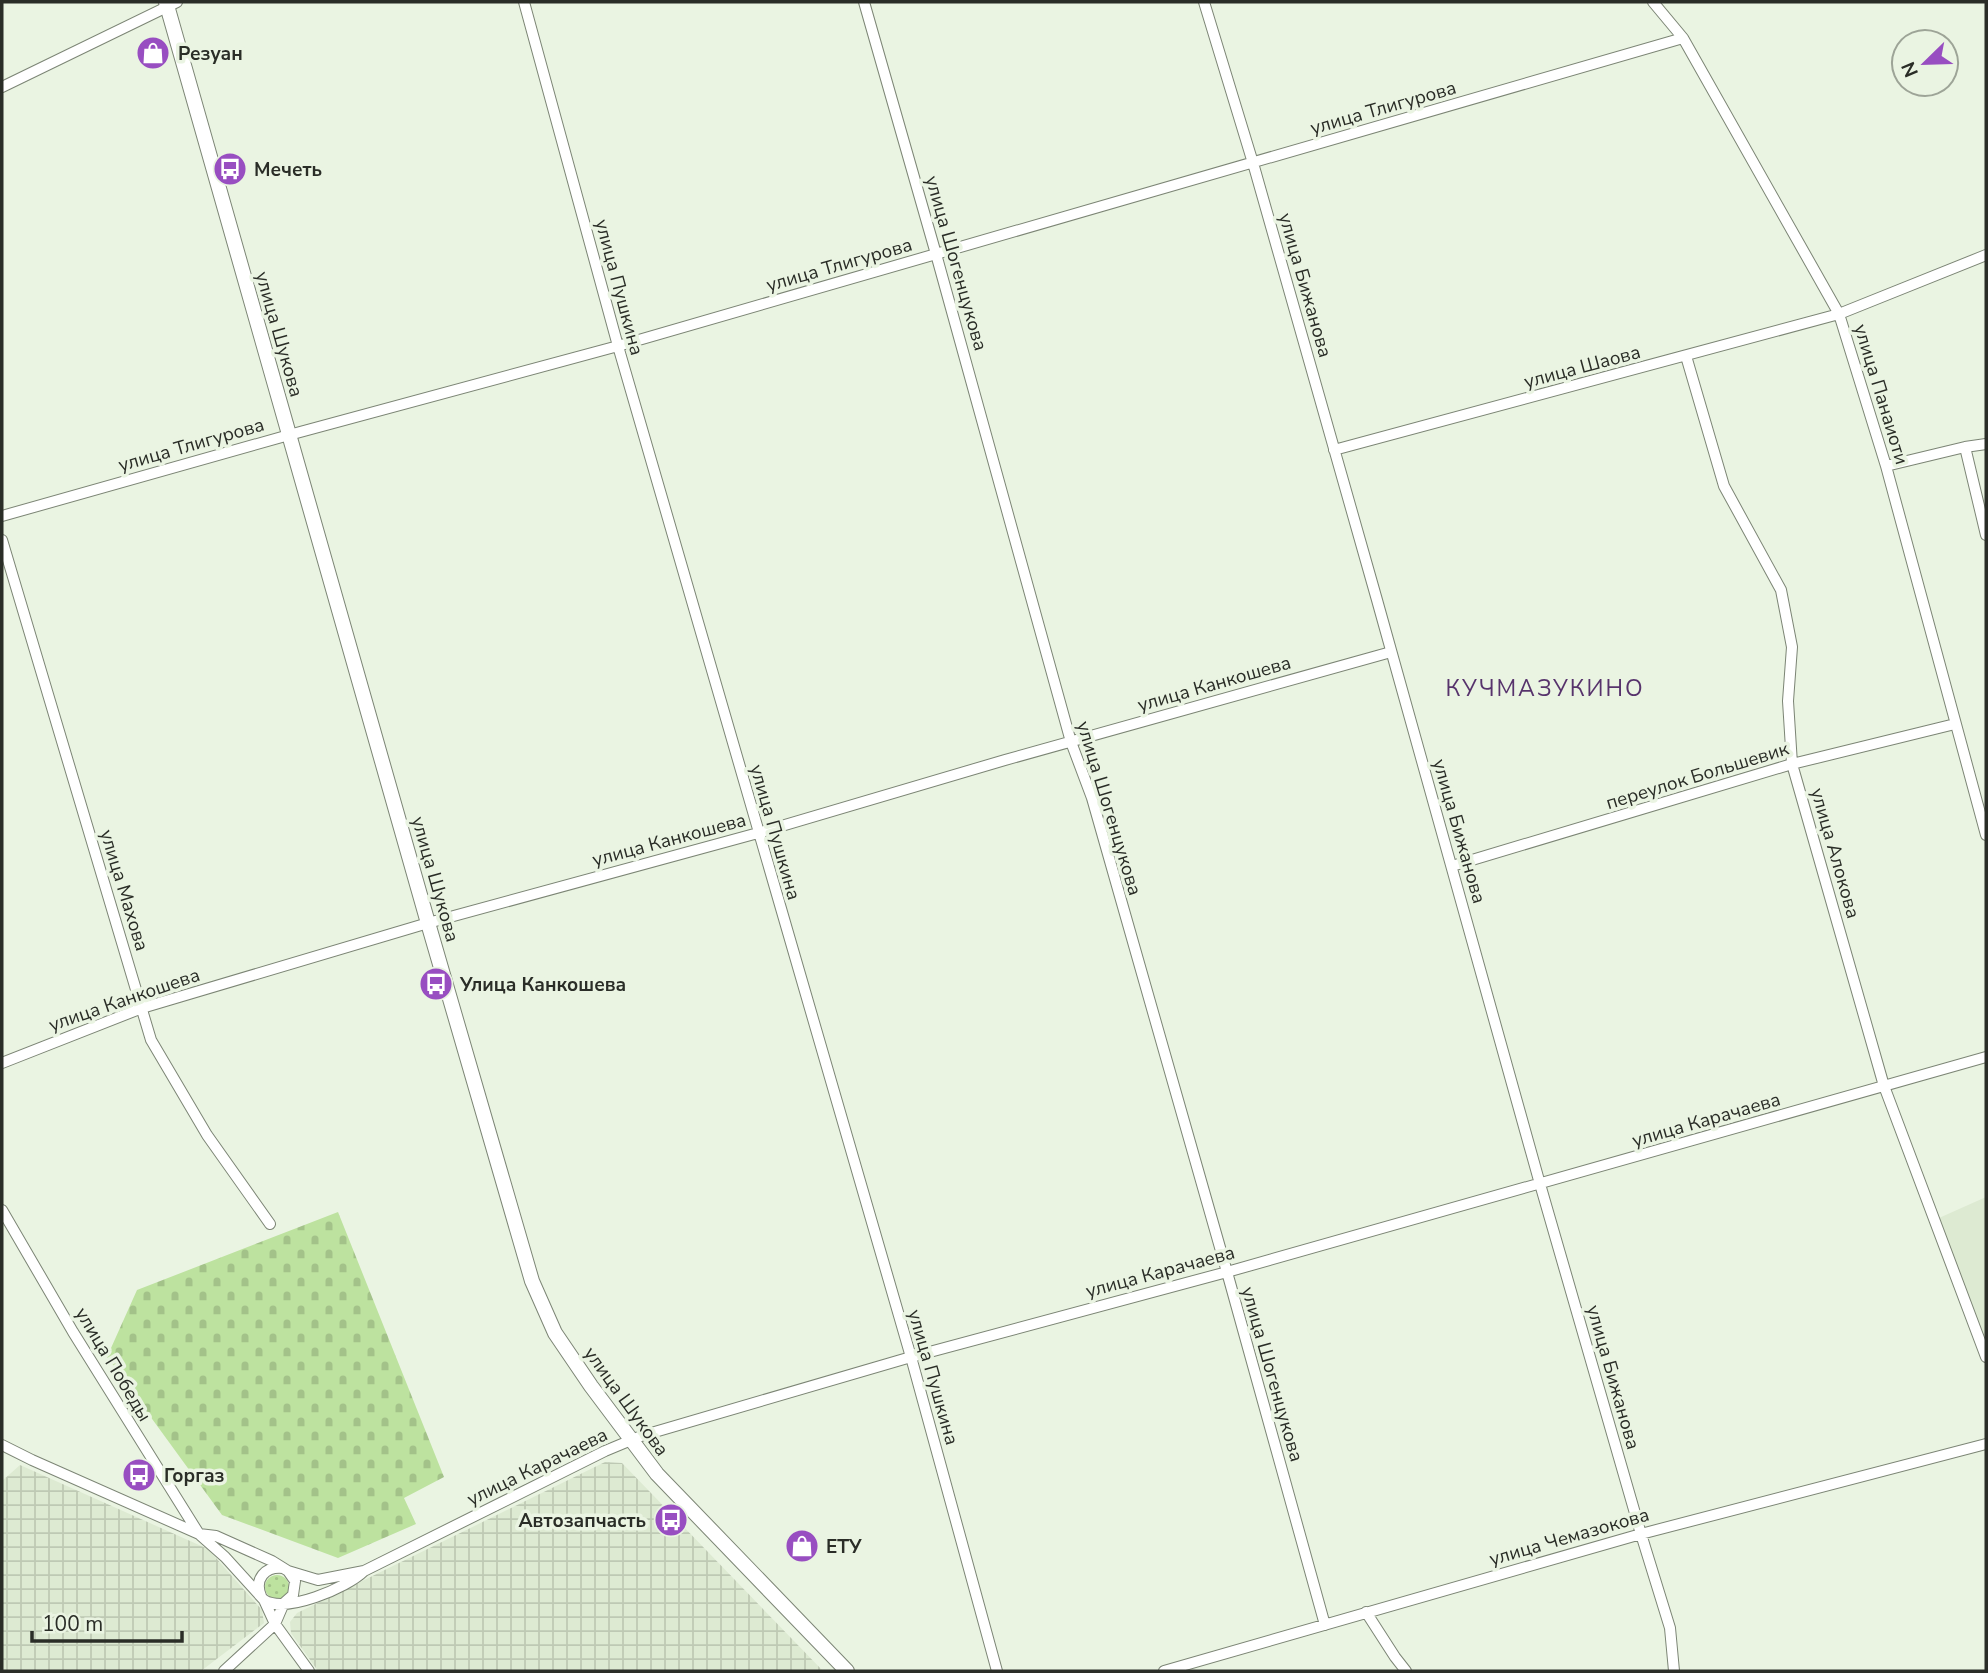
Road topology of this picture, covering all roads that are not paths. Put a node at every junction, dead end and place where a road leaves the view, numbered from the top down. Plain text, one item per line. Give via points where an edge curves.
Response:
1 (524, 2) edge
2 (864, 2) edge
3 (1204, 2) edge
4 (1653, 2) edge
5 (170, 3) edge
6 (1683, 38) junction
7 (2, 88) edge
8 (1253, 163) junction
9 (936, 254) junction
10 (1986, 256) edge
11 (1839, 314) junction
12 (618, 346) junction
13 (1686, 356) junction
14 (289, 435) junction
15 (1986, 443) edge
16 (1965, 447) junction
17 (1334, 450) junction
18 (1886, 466) junction
19 (2, 516) edge
20 (1986, 535) edge
21 (2, 540) edge
22 (1391, 652) junction
23 (1955, 724) junction
24 (1071, 742) junction
25 (1792, 764) junction
26 (1982, 802) edge
27 (758, 833) junction
28 (1986, 835) edge
29 (1452, 866) junction
30 (428, 923) junction
31 (142, 1008) junction
32 (1986, 1057) edge
33 (2, 1063) edge
34 (1884, 1086) junction
35 (1540, 1184) junction
36 (2, 1210) edge
37 (271, 1224) dead end
38 (1227, 1272) junction
39 (911, 1357) junction
40 (1986, 1357) edge
41 (631, 1439) junction
42 (1986, 1444) edge
43 (2, 1445) edge
44 (199, 1534) junction
45 (1641, 1534) junction
46 (285, 1570) junction
47 (364, 1571) junction
48 (263, 1598) junction
49 (284, 1603) junction
50 (1366, 1612) junction
51 (275, 1624) junction
52 (1325, 1625) junction
53 (224, 1671) edge
54 (309, 1671) edge
55 (847, 1671) edge
56 (997, 1671) edge
57 (1164, 1671) edge
58 (1406, 1671) edge
59 (1674, 1671) edge

1 - 12 street, улица Пушкина
2 - 9 street, улица Шогенцукова
3 - 8 street, улица Бижанова
4 - 6 street, улица Панаиоти
5 - 7 street
5 - 14 main road, улица Шукова
6 - 8 street, улица Тлигурова
6 - 11 street, улица Панаиоти
8 - 9 street, улица Тлигурова
8 - 17 street, улица Бижанова
9 - 12 street, улица Тлигурова
9 - 24 street, улица Шогенцукова
10 - 11 street, улица Шаова
11 - 13 street, улица Шаова
11 - 18 street, улица Панаиоти
12 - 14 street, улица Тлигурова
12 - 27 street, улица Пушкина
13 - 17 street, улица Шаова
13 - 25 street, улица Алокова via 1724,486 1781,590 1792,647 1788,701
14 - 19 street, улица Тлигурова
14 - 30 main road, улица Шукова
15 - 16 street
16 - 18 street
16 - 20 street
17 - 22 street, улица Бижанова
18 - 23 street, улица Панаиоти
21 - 31 street, улица Махова
22 - 24 street, улица Канкошева
22 - 29 street, улица Бижанова
23 - 25 street, переулок Большевик
23 - 26 street, улица Панаиоти
24 - 27 street, улица Канкошева
24 - 38 street, улица Шогенцукова via 1092,797
25 - 29 street, переулок Большевик
25 - 34 street, улица Алокова
26 - 28 street, улица Панаиоти
27 - 30 street, улица Канкошева
27 - 39 street, улица Пушкина
29 - 35 street, улица Бижанова
30 - 31 street, улица Канкошева
30 - 41 main road, улица Шукова via 532,1281 555,1333
31 - 33 street, улица Канкошева
31 - 37 street, улица Махова via 151,1040 207,1135
32 - 34 street, улица Карачаева
34 - 35 street, улица Карачаева
34 - 40 street, улица Алокова
35 - 38 street, улица Карачаева
35 - 45 street, улица Бижанова
36 - 44 street, улица Победы
38 - 39 street, улица Карачаева
38 - 52 street, улица Шогенцукова
39 - 41 street, улица Карачаева
39 - 56 street, улица Пушкина
41 - 47 street, улица Карачаева
41 - 55 main road, улица Шукова via 657,1474
42 - 45 street, улица Чемазокова
43 - 44 street
44 - 46 street via 216,1536
44 - 48 street
45 - 50 street, улица Чемазокова
45 - 59 street, улица Бижанова via 1670,1628
46 - 47 street via 318,1580
46 - 48 street via 271,1568 262,1575 258,1586
46 - 49 street via 295,1588
47 - 49 street via 306,1600
48 - 49 street via 275,1605
48 - 51 street
49 - 51 street
50 - 52 street, улица Чемазокова
50 - 58 street
51 - 53 street
51 - 54 street
52 - 57 street, улица Чемазокова

